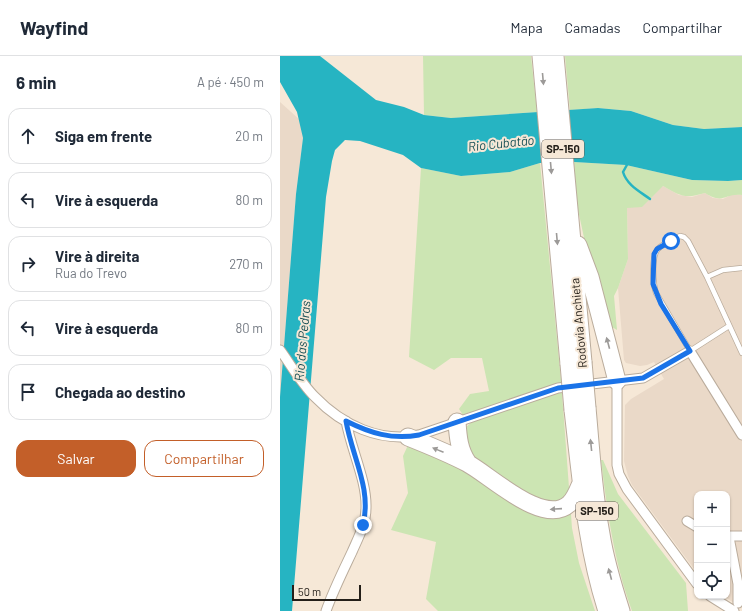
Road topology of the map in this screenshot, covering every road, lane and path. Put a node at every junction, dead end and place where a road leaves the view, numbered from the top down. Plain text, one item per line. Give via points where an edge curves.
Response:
1 (541, 56) edge
2 (555, 56) edge
3 (552, 100) junction
4 (561, 199) junction
5 (570, 223) junction
6 (742, 268) edge
7 (707, 277) junction
8 (730, 326) junction
9 (280, 350) edge
10 (690, 351) junction
11 (742, 353) edge
12 (576, 363) junction
13 (617, 381) junction
14 (580, 409) junction
15 (346, 421) junction
16 (457, 422) junction
17 (742, 435) edge
18 (408, 437) junction
19 (468, 463) junction
20 (581, 483) junction
21 (687, 521) dead end
22 (694, 525) edge
23 (730, 536) edge
24 (742, 536) edge
25 (730, 546) edge
26 (694, 580) edge
27 (717, 599) edge
28 (736, 607) edge
29 (326, 611) edge
30 (607, 611) edge
31 (621, 611) edge

1 -> 3 highway, Rodovia Anchieta / SP-150
2 - 3 highway, Rodovia Anchieta / SP-150
3 - 4 highway, Rodovia Anchieta / SP-150
4 - 5 highway, Rodovia Anchieta / SP-150
4 -> 12 highway, Rodovia Anchieta / SP-150
5 - 12 highway, Rodovia Anchieta / SP-150
13 -> 5 highway via 590,277
6 - 7 lane via 724,270
7 - 8 lane
7 - 10 lane via 684,237 680,236 671,241 657,249 654,254 653,284 656,293
8 - 10 lane
8 - 11 lane
9 - 15 street via 321,403
10 - 13 street via 643,378
10 - 17 street
12 - 14 highway, Rodovia Anchieta / SP-150, bridge
13 - 16 street via 558,388
13 - 26 street via 616,456 619,474 627,489
14 - 20 highway, Rodovia Anchieta / SP-150
31 -> 14 highway, Rodovia Anchieta / SP-150 via 601,534
15 - 18 street via 380,435
15 - 29 street via 363,484 366,516
16 - 18 street
16 - 19 highway via 459,444
19 -> 18 highway
20 -> 19 highway via 568,506 558,510 542,508 525,501
20 - 30 highway, Rodovia Anchieta / SP-150 via 592,558
21 - 22 street
23 - 24 street
25 - 28 street via 738,584
27 - 28 street

